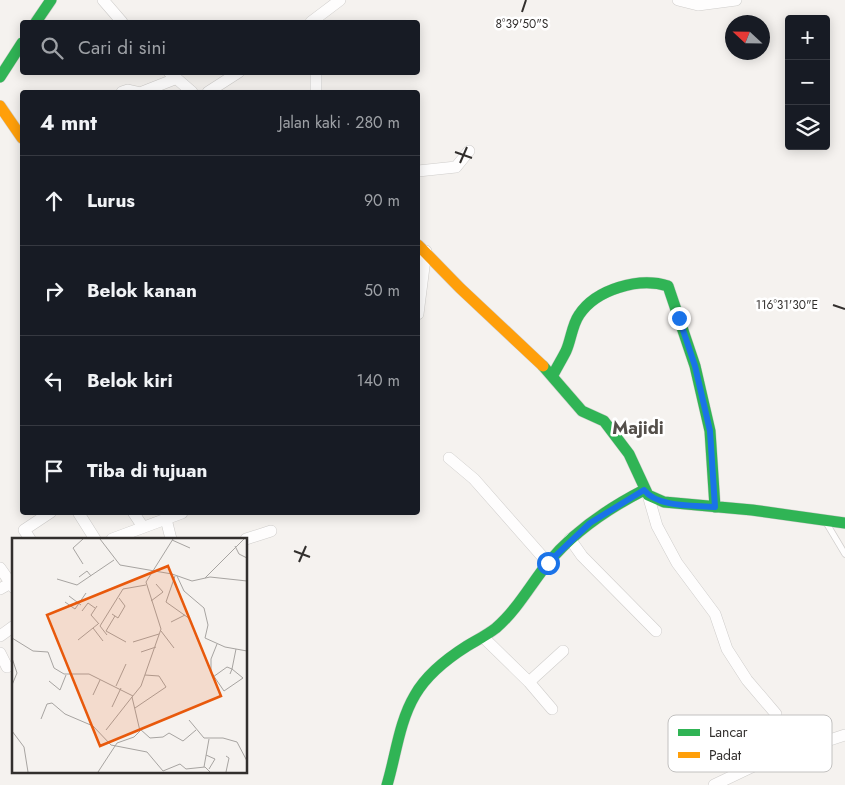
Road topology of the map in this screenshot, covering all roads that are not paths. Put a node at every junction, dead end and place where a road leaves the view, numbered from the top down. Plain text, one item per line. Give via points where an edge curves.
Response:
1 (51, 0) edge
2 (103, 0) edge
3 (340, 0) edge
4 (678, 0) edge
5 (736, 0) edge
6 (716, 2) edge
7 (37, 20) edge
8 (120, 20) edge
9 (315, 20) edge
10 (20, 46) edge
11 (234, 75) edge
12 (316, 75) edge
13 (172, 76) edge
14 (0, 78) edge
15 (146, 90) edge
16 (190, 90) edge
17 (211, 90) edge
18 (316, 90) edge
19 (0, 106) edge
20 (20, 135) edge
21 (469, 152) dead end
22 (420, 171) edge
23 (422, 248) edge
24 (420, 281) edge
25 (553, 375) junction
26 (449, 458) dead end
27 (646, 493) junction
28 (715, 507) junction
29 (46, 515) edge
30 (80, 515) edge
31 (135, 515) edge
32 (177, 515) edge
33 (166, 519) junction
34 (824, 520) junction
35 (845, 523) edge
36 (144, 527) junction
37 (24, 530) edge
38 (271, 531) dead end
39 (94, 538) edge
40 (115, 538) edge
41 (171, 538) edge
42 (248, 538) edge
43 (570, 539) junction
44 (845, 554) edge
45 (548, 563) junction
46 (0, 568) edge
47 (9, 585) edge
48 (12, 627) edge
49 (656, 631) dead end
50 (0, 636) edge
51 (483, 637) junction
52 (564, 651) dead end
53 (0, 652) edge
54 (7, 667) dead end
55 (529, 682) junction
56 (552, 709) dead end
57 (776, 714) dead end
58 (845, 736) edge
59 (832, 740) edge
60 (741, 772) edge
61 (387, 785) edge
62 (714, 785) edge

1 - 7 street
2 - 8 street
3 - 9 street
4 - 6 street via 698,5
5 - 6 street
10 - 14 street
11 - 17 street
12 - 18 street
13 - 15 street
13 - 16 street
19 - 20 street
21 - 22 street via 456,167
23 - 24 street
23 - 25 street
25 - 27 street via 582,411 604,421 629,454
25 - 28 street via 566,351 578,316 593,299 627,285 655,282 668,286 695,366 710,431
26 - 45 street via 474,479
27 - 28 street via 664,502
27 - 43 street via 607,511
27 - 57 street via 657,526 677,564 714,614 727,649 742,672
28 - 34 street
29 - 37 street
30 - 39 street
31 - 36 street
32 - 33 street
33 - 36 street
33 - 41 street
34 - 35 street
34 - 44 lane
36 - 40 street
38 - 42 street
43 - 45 street
43 - 49 street via 582,556
45 - 51 street via 515,610
46 - 47 street
48 - 50 street
51 - 55 street
51 - 61 street via 436,669 413,696
52 - 55 street
53 - 54 street
55 - 56 street
58 - 59 street
60 - 62 street

